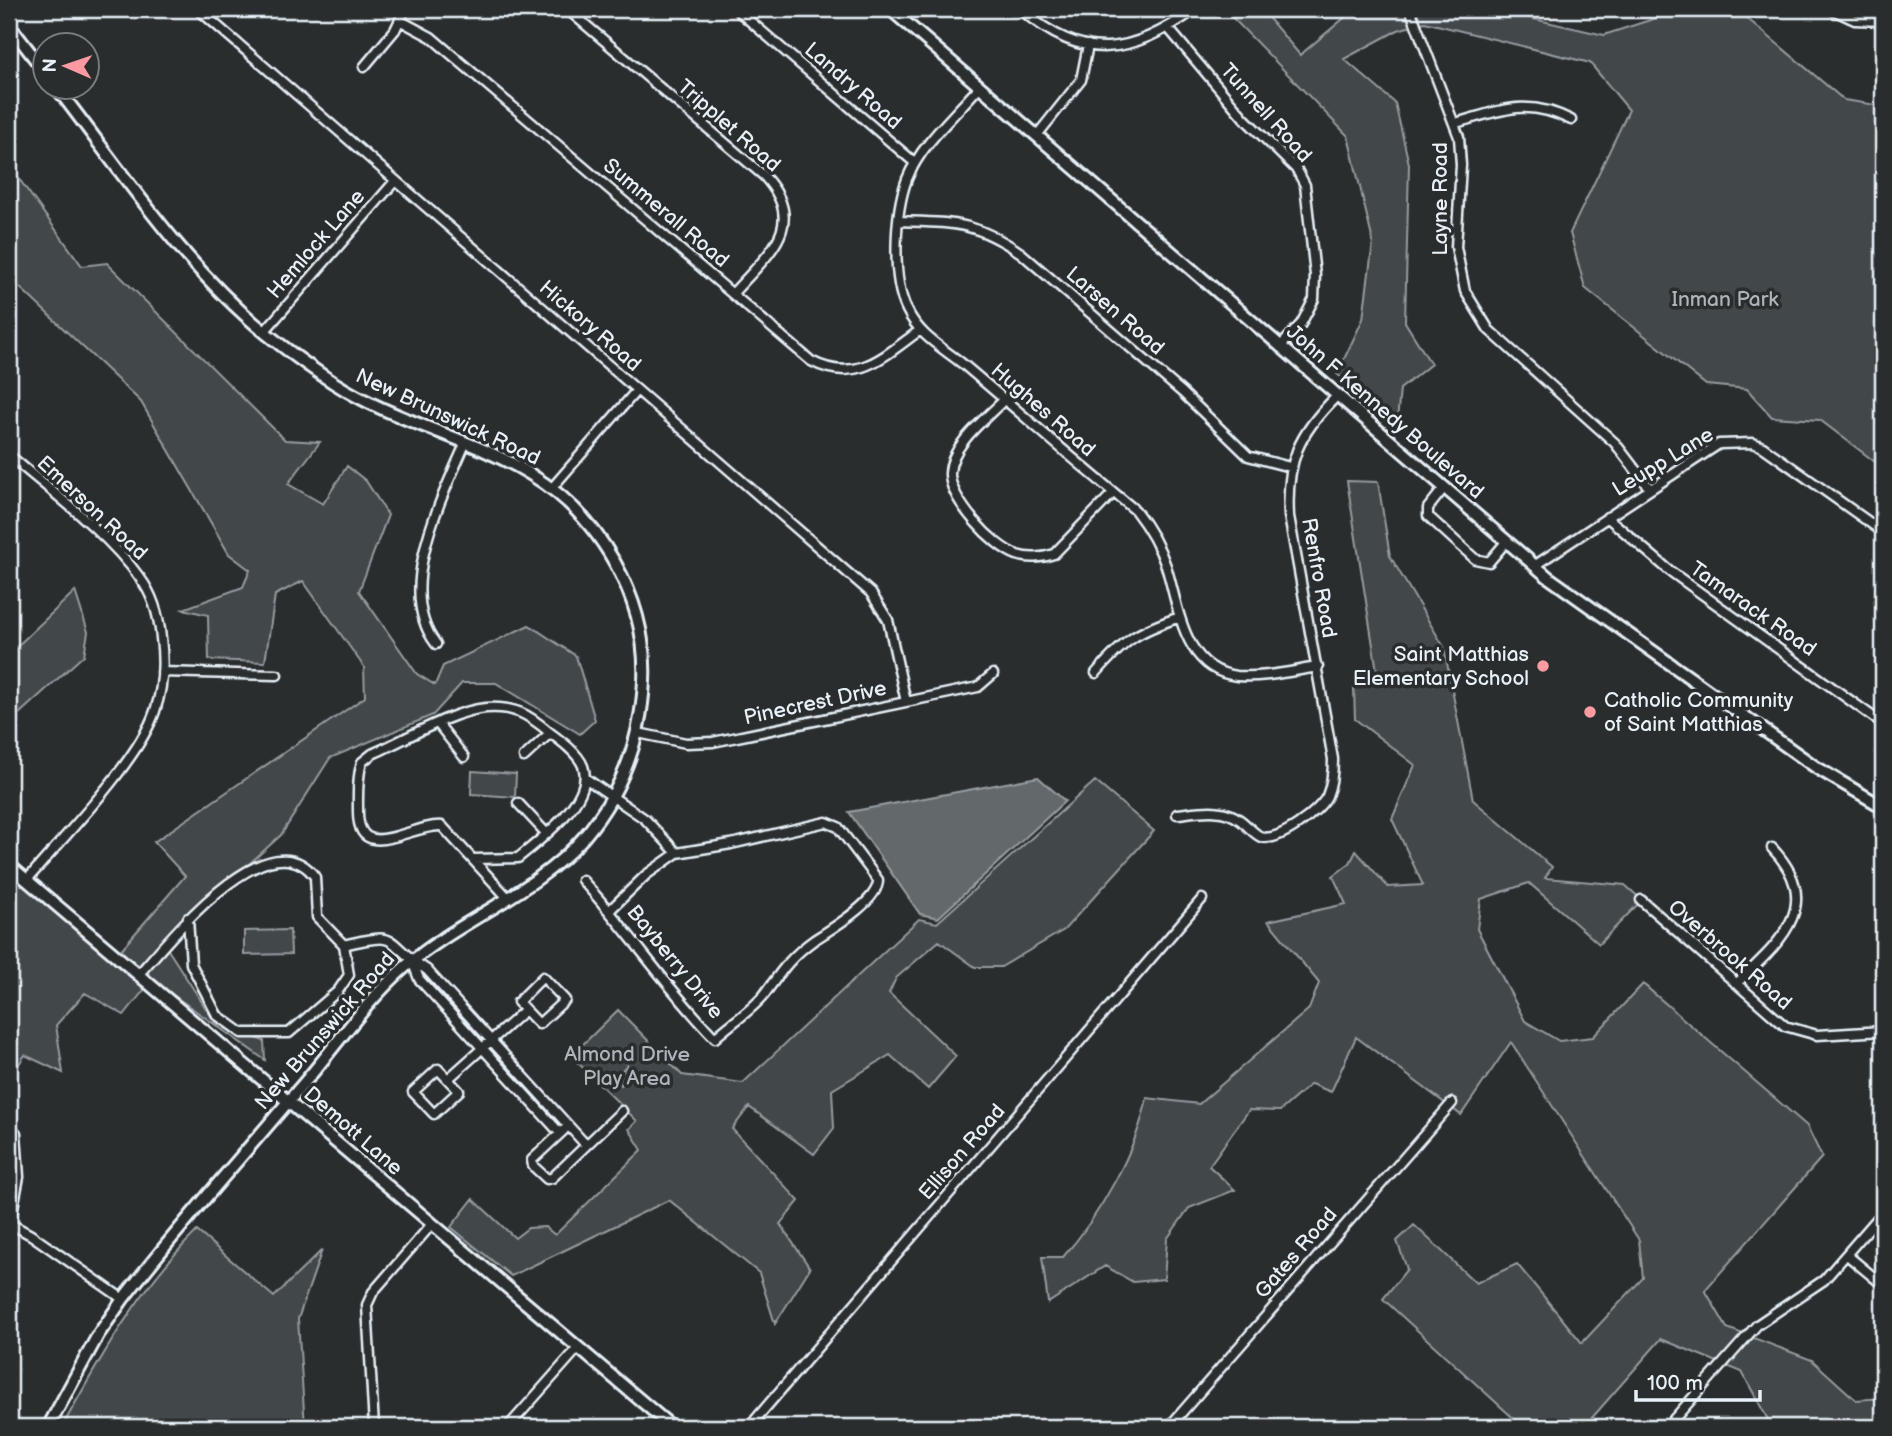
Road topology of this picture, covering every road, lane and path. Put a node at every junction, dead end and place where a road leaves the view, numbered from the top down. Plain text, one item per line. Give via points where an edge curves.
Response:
1 (198, 9) edge
2 (405, 9) edge
3 (567, 9) edge
4 (736, 9) edge
5 (890, 9) edge
6 (1020, 9) edge
7 (1196, 9) edge
8 (1410, 9) edge
9 (1831, 9) edge
10 (401, 21) junction
11 (1883, 21) edge
12 (9, 25) edge
13 (1169, 29) junction
14 (1088, 45) junction
15 (32, 55) edge
16 (364, 67) dead end
17 (980, 86) junction
18 (68, 102) edge
19 (1571, 120) dead end
20 (1455, 123) junction
21 (1038, 134) junction
22 (915, 163) junction
23 (395, 181) junction
24 (899, 220) junction
25 (734, 292) junction
26 (919, 331) junction
27 (264, 332) junction
28 (1280, 347) junction
29 (637, 390) junction
30 (1337, 396) junction
31 (1004, 400) junction
32 (465, 444) junction
33 (9, 455) edge
34 (1290, 467) junction
35 (1444, 488) junction
36 (551, 489) junction
37 (1650, 489) junction
38 (1113, 492) junction
39 (1606, 517) junction
40 (1883, 533) edge
41 (1506, 542) junction
42 (1534, 566) junction
43 (1180, 617) junction
44 (436, 644) dead end
45 (1318, 667) junction
46 (162, 672) junction
47 (1096, 673) dead end
48 (993, 674) dead end
49 (276, 675) dead end
50 (906, 702) junction
51 (439, 724) junction
52 (1883, 724) edge
53 (550, 733) junction
54 (638, 733) junction
55 (464, 757) dead end
56 (524, 757) dead end
57 (584, 778) junction
58 (613, 797) junction
59 (518, 803) dead end
60 (1883, 807) edge
61 (1177, 814) dead end
62 (546, 833) junction
63 (1772, 848) dead end
64 (677, 853) junction
65 (474, 859) junction
66 (9, 865) edge
67 (27, 880) junction
68 (583, 880) dead end
69 (508, 898) junction
70 (1202, 899) dead end
71 (1641, 900) dead end
72 (610, 909) junction
73 (188, 918) junction
74 (344, 945) junction
75 (412, 961) junction
76 (139, 974) junction
77 (1736, 984) junction
78 (525, 1010) junction
79 (1883, 1031) edge
80 (491, 1041) junction
81 (483, 1048) junction
82 (447, 1079) junction
83 (289, 1101) junction
84 (1451, 1102) dead end
85 (622, 1111) dead end
86 (568, 1125) junction
87 (16, 1133) dead end
88 (560, 1133) junction
89 (586, 1145) junction
90 (1883, 1212) edge
91 (9, 1223) edge
92 (432, 1224) junction
93 (1847, 1255) junction
94 (1883, 1285) edge
95 (122, 1299) junction
96 (579, 1347) junction
97 (48, 1427) edge
98 (374, 1427) edge
99 (508, 1427) edge
100 (672, 1427) edge
101 (749, 1427) edge
102 (1169, 1427) edge
103 (1667, 1427) edge

1 - 23 street, Hickory Road
2 - 10 street
3 - 25 street, Tripplet Road via 764,176 781,198 784,223 778,243
4 - 22 street, Landry Road
5 - 17 street, John F Kennedy Boulevard
6 - 14 street via 1059,37
7 - 13 street
8 - 20 street, Layne Road
9 - 11 street via 1855,20
10 - 16 street
10 - 25 street, Summerall Road via 430,37
12 - 15 street
13 - 14 street via 1125,46
13 - 28 street, Tunnell Road via 1244,118 1289,161 1305,185 1314,299 1301,324
14 - 21 street via 1081,80
17 - 21 street, John F Kennedy Boulevard
17 - 22 street, Hughes Road
18 - 27 street, New Brunswick Road via 190,257
19 - 20 street via 1527,106
20 - 37 street, Layne Road via 1461,164 1456,247 1465,291 1479,317 1517,358 1615,443
21 - 28 street, John F Kennedy Boulevard
22 - 24 street, Hughes Road via 907,178
23 - 27 street, Hemlock Lane
23 - 29 street, Hickory Road
24 - 26 street, Hughes Road via 900,293
24 - 34 street, Larsen Road via 962,224 992,233 1183,393 1248,456
25 - 26 street, Summerall Road via 811,361 830,368 869,367
26 - 31 street, Hughes Road
27 - 32 street, New Brunswick Road via 355,396
28 - 30 street, John F Kennedy Boulevard
29 - 36 street
29 - 50 street, Hickory Road via 871,593 888,620
30 - 34 street, Renfro Road via 1303,435
30 - 35 street, John F Kennedy Boulevard
31 - 38 street, Hughes Road
31 - 38 street via 956,452 950,474 956,499 1003,547 1019,556 1054,554
32 - 36 street, New Brunswick Road via 531,474
32 - 44 street via 425,548 421,609 426,631
33 - 46 street, Emerson Road via 85,521 140,578 156,614
34 - 45 street, Renfro Road via 1289,516
35 - 41 street, John F Kennedy Boulevard
35 - 41 street via 1427,508 1429,516 1475,559 1489,562
36 - 54 street, New Brunswick Road via 602,540 635,611 645,664
37 - 39 street, Leupp Lane
37 - 40 street, Leupp Lane via 1719,444 1753,443
38 - 43 street, Hughes Road via 1149,528 1166,566
39 - 42 street, Leupp Lane
39 - 52 street, Tamarack Road via 1670,571
41 - 42 street, John F Kennedy Boulevard
42 - 60 street, John F Kennedy Boulevard via 1806,761
43 - 45 street, Hughes Road via 1195,652 1221,672 1238,676
43 - 47 street via 1137,633
45 - 61 street, Renfro Road via 1333,759 1332,777 1318,809 1275,836 1260,836 1238,818 1217,811
46 - 49 street
46 - 67 street, Emerson Road via 155,712 132,754
48 - 50 street, Pinecrest Drive via 978,687
50 - 54 street, Pinecrest Drive via 713,742 686,743
51 - 53 street via 476,709 509,708 524,712
51 - 55 street
51 - 65 street via 362,762 358,827 364,836 375,840 442,826
53 - 56 street
53 - 57 street via 578,758
54 - 58 street, New Brunswick Road
57 - 58 street
57 - 62 street via 573,808
58 - 64 street via 645,819
58 - 69 street, New Brunswick Road via 569,852
59 - 62 street
62 - 65 street via 516,859
63 - 77 street via 1794,883 1796,911 1781,941
64 - 72 street, Bayberry Drive via 646,874
64 - 72 street, Bayberry Drive via 832,822 873,871 879,887 842,923 796,954 763,996 715,1038
65 - 69 street
66 - 67 street, Demott Lane
67 - 76 street, Demott Lane
68 - 72 street
69 - 75 street, New Brunswick Road
70 - 101 street, Ellison Road
71 - 77 street, Overbrook Road
73 - 74 street via 257,865 291,861 315,877 317,917
73 - 74 street via 191,964 210,1007 242,1032 294,1031 346,980 350,969
73 - 76 street
74 - 75 street via 389,938
75 - 80 street via 427,970
75 - 81 street via 419,979
75 - 83 street, New Brunswick Road
76 - 83 street, Demott Lane
77 - 79 street, Overbrook Road via 1794,1031 1817,1035
78 - 78 street via 539,1024 565,1000 543,977 518,1002
78 - 80 street
80 - 81 street
80 - 86 street
81 - 82 street
81 - 88 street
82 - 82 street via 438,1069 413,1092 434,1114 459,1091
83 - 92 street, Demott Lane
83 - 95 street, New Brunswick Road
84 - 102 street, Gates Road
85 - 89 street
86 - 88 street
86 - 89 street
87 - 91 street via 19,1177
88 - 89 street via 532,1160 543,1178 552,1178
90 - 93 street
91 - 95 street
92 - 96 street, Demott Lane
92 - 98 street via 367,1304
93 - 94 street
93 - 103 street via 1824,1280 1757,1325
95 - 97 street, New Brunswick Road
96 - 99 street
96 - 100 street, Demott Lane

